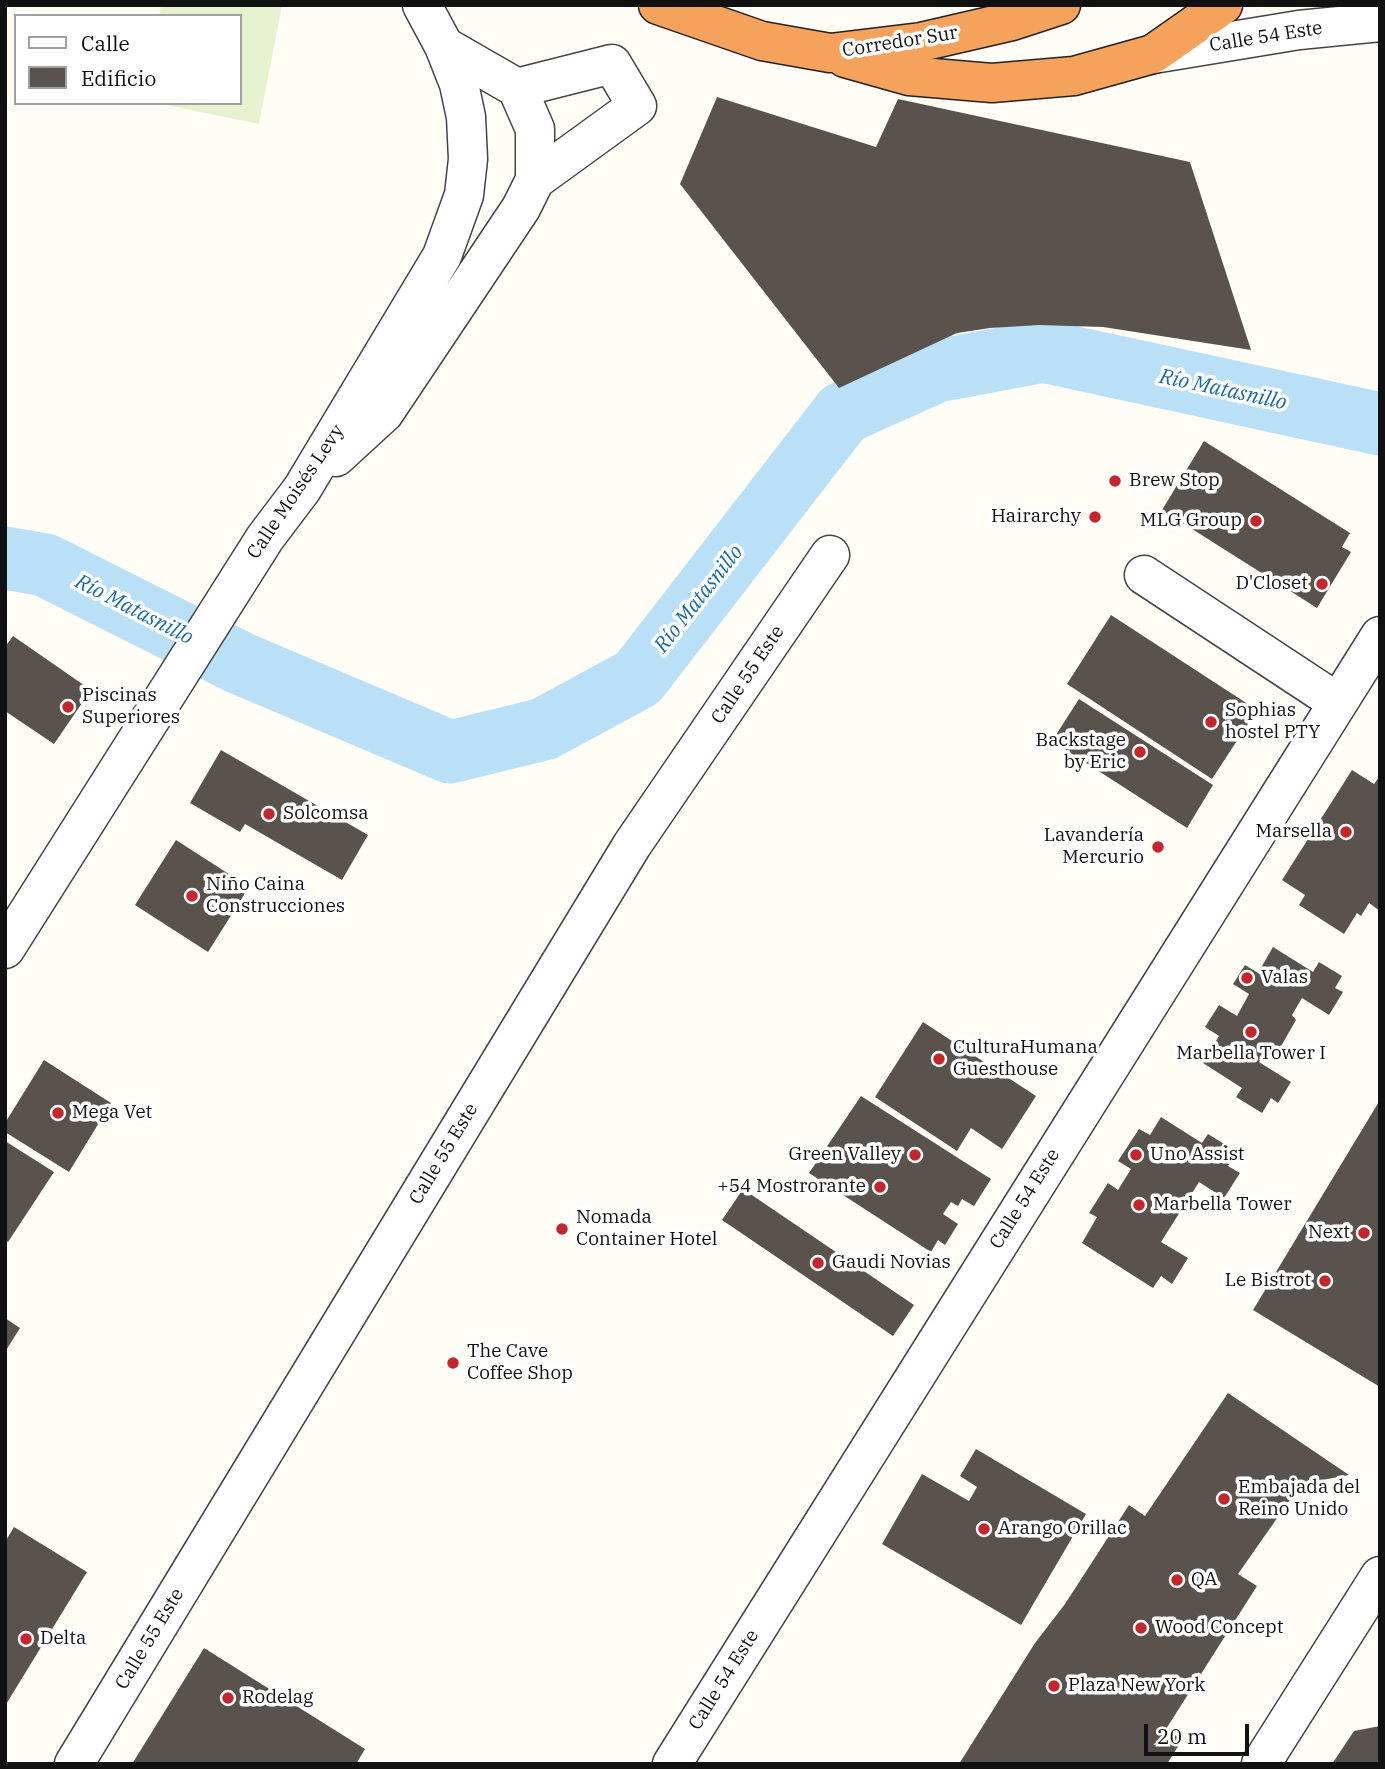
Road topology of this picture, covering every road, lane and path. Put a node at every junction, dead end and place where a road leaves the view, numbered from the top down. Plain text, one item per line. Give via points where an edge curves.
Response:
1 (422, 5) edge
2 (658, 5) edge
3 (1061, 5) edge
4 (1223, 5) edge
5 (1380, 23) edge
6 (444, 46) junction
7 (830, 53) junction
8 (1153, 54) junction
9 (517, 88) junction
10 (536, 180) junction
11 (302, 489) junction
12 (830, 555) dead end
13 (1144, 575) dead end
14 (1380, 636) edge
15 (1336, 702) junction
16 (5, 949) edge
17 (1380, 1576) edge
18 (74, 1764) edge
19 (672, 1764) edge
20 (1261, 1764) edge

1 - 6 street, Calle Moisés Levy
2 - 7 highway, Corredor Sur via 762,41
3 - 7 highway, Corredor Sur via 921,43
4 - 8 highway
5 - 8 street, Calle 54 Este via 1299,30
6 - 9 street
6 - 11 street, Calle Moisés Levy via 466,117 464,195 442,256
7 - 8 highway via 909,76 992,83 1074,76
9 - 10 street via 535,129
9 - 10 street via 612,64 637,106
10 - 11 street via 384,413
11 - 16 street, Calle Moisés Levy via 265,538
12 - 18 street, Calle 55 Este via 632,845
13 - 15 street
14 - 15 street, Calle 54 Este
15 - 19 street, Calle 54 Este
17 - 20 street

